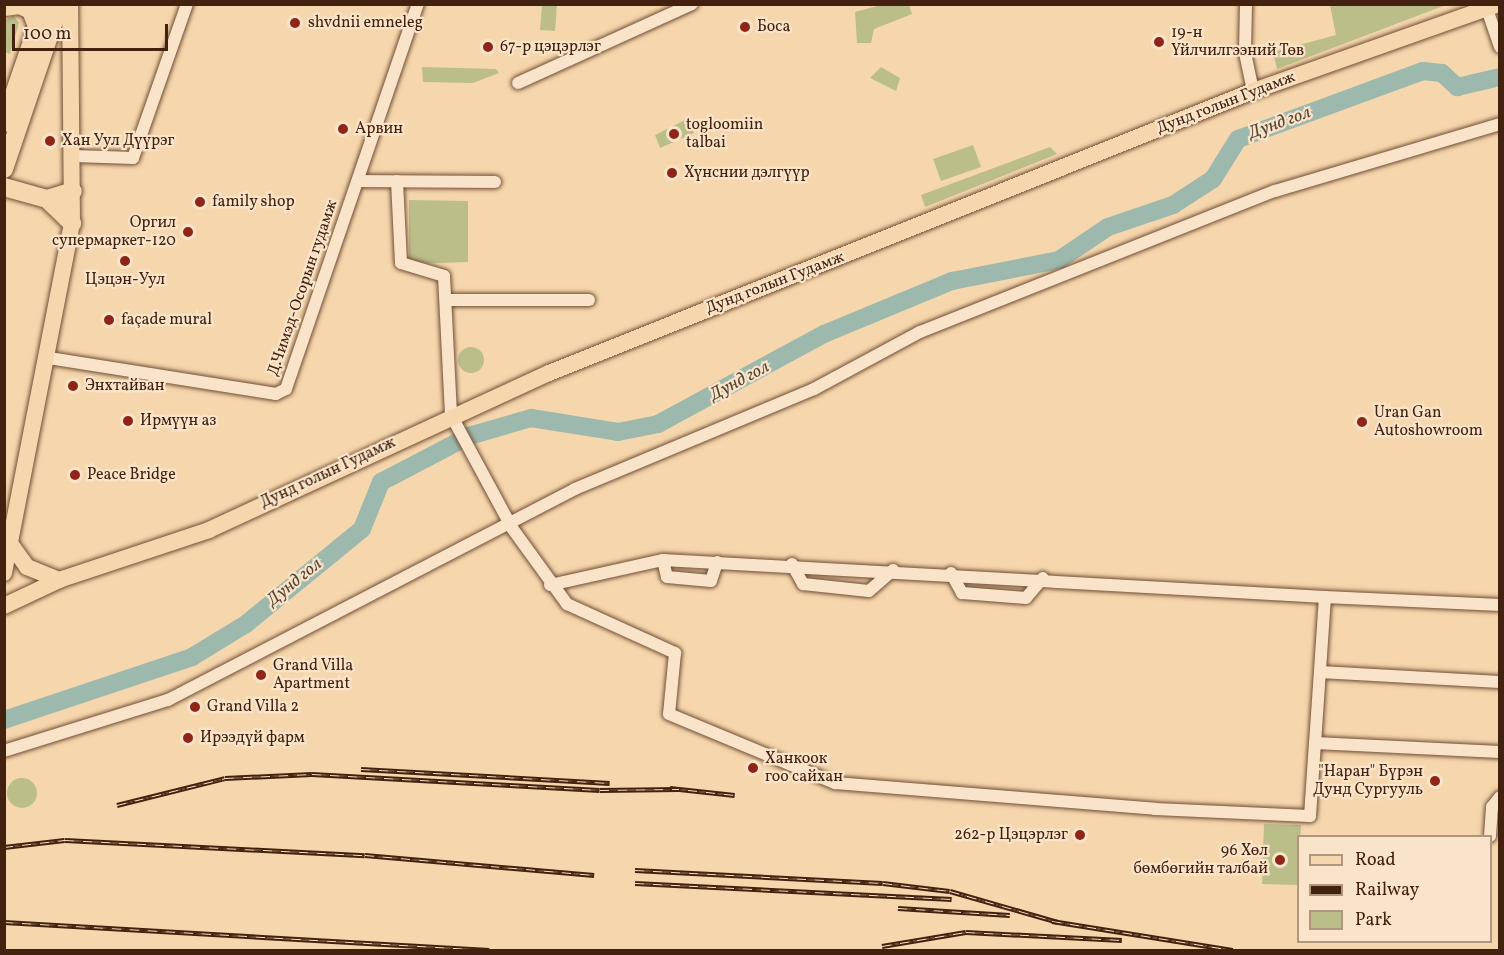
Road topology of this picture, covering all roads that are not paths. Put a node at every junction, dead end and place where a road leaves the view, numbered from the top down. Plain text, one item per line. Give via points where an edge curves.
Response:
1 (45, 4) edge
2 (60, 4) edge
3 (70, 4) edge
4 (187, 4) edge
5 (418, 4) edge
6 (692, 4) edge
7 (1246, 4) edge
8 (5, 7) edge
9 (1492, 11) edge
10 (37, 29) junction
11 (1500, 47) edge
12 (518, 83) dead end
13 (1253, 91) junction
14 (4, 123) edge
15 (1500, 124) edge
16 (74, 156) junction
17 (4, 169) edge
18 (359, 181) junction
19 (397, 181) junction
20 (495, 182) dead end
21 (4, 187) edge
22 (73, 191) junction
23 (47, 199) junction
24 (72, 223) junction
25 (448, 300) junction
26 (589, 300) dead end
27 (50, 358) junction
28 (451, 415) junction
29 (509, 522) junction
30 (9, 542) junction
31 (663, 560) junction
32 (717, 562) junction
33 (792, 564) junction
34 (893, 570) junction
35 (4, 573) edge
36 (951, 573) junction
37 (1043, 578) junction
38 (59, 580) junction
39 (550, 585) junction
40 (1325, 597) junction
41 (1500, 605) edge
42 (4, 606) edge
43 (1320, 672) junction
44 (1500, 682) edge
45 (1315, 743) junction
46 (4, 751) edge
47 (1500, 752) edge
48 (1500, 797) edge
49 (1490, 835) edge

1 - 10 highway
2 - 17 highway
3 - 16 main road
4 - 16 street via 133,158
5 - 18 street, Д.Чимэд-Осорын гудамж
6 - 12 street
7 - 13 street via 1245,53
8 - 10 main road via 20,6 30,12
9 - 11 street
9 - 13 main road, Дунд голын Гудамж
10 - 14 highway
13 - 28 main road, Дунд голын Гудамж
15 - 29 street via 1340,169 1197,220 920,332 814,389
16 - 22 main road
18 - 19 street
18 - 27 street, Д.Чимэд-Осорын гудамж via 286,389 276,394
19 - 20 street
19 - 25 street via 401,262 442,273
21 - 23 highway
22 - 23 highway
22 - 24 main road
23 - 24 highway
24 - 27 main road
25 - 26 street
25 - 28 street
27 - 30 main road
28 - 29 street
28 - 38 main road, Дунд голын Гудамж via 209,530
29 - 39 street
29 - 46 street via 168,700
30 - 35 main road
30 - 38 main road via 27,567
31 - 32 street
31 - 32 street via 668,577 711,581
31 - 39 street
32 - 33 street
33 - 34 street
33 - 34 street via 803,584 869,591
34 - 36 street
36 - 37 street
36 - 37 street via 962,593 1026,598
37 - 40 street
38 - 42 main road, Дунд голын Гудамж
39 - 45 street via 586,616 675,653 669,714 835,783 1310,816
40 - 41 street
40 - 43 street
43 - 44 street
43 - 45 street
45 - 47 street
48 - 49 street via 1492,807

